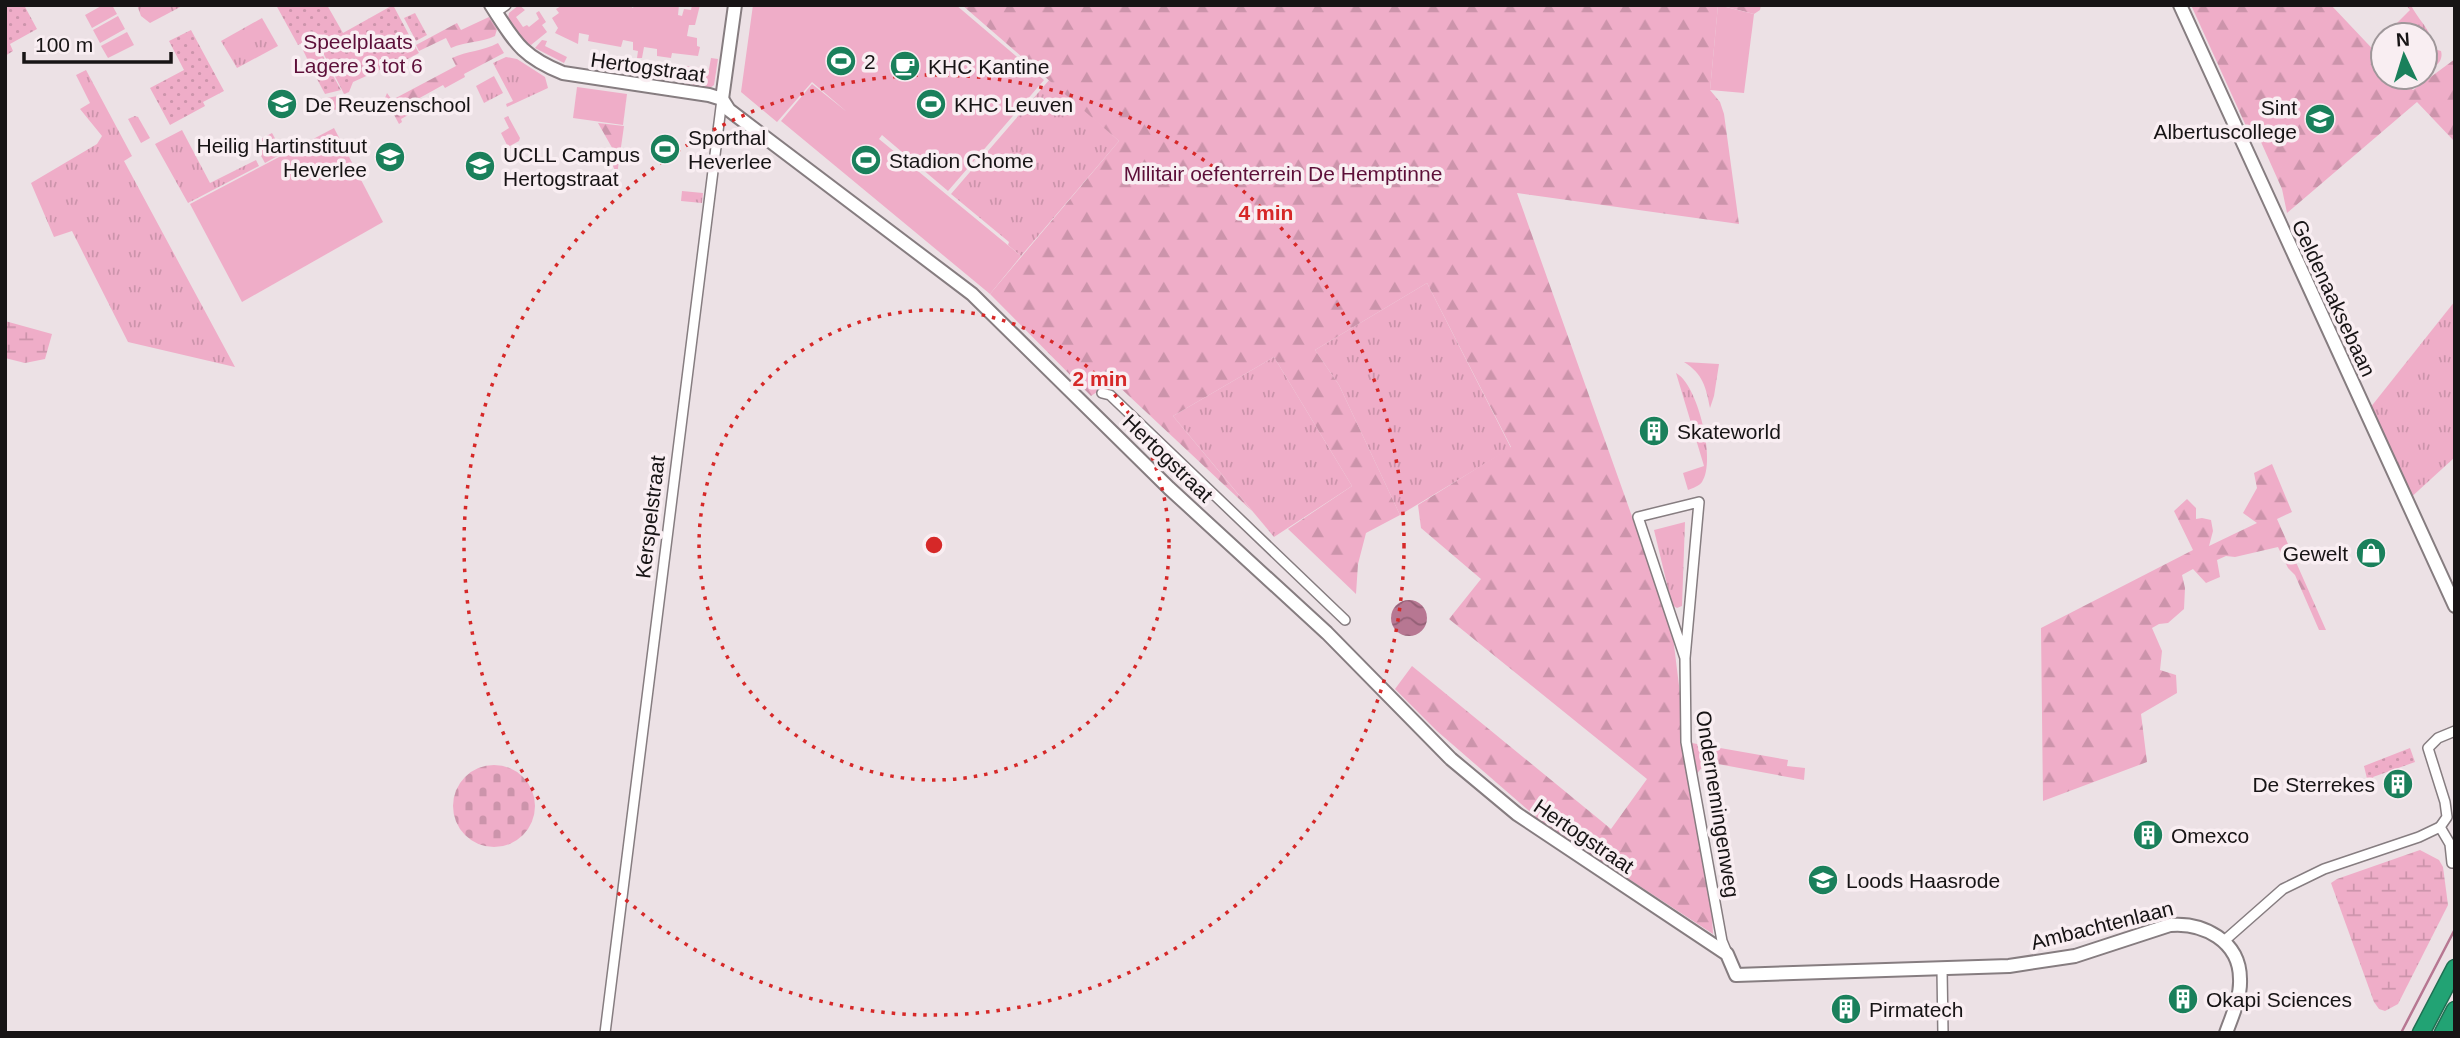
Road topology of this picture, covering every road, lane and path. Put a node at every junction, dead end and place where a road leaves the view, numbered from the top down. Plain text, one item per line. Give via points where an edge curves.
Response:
1 (735, 5) edge
2 (2180, 5) edge
3 (497, 8) edge
4 (722, 99) junction
5 (1102, 393) dead end
6 (2455, 606) edge
7 (1345, 620) dead end
8 (1685, 658) junction
9 (2455, 731) edge
10 (2440, 827) junction
11 (2452, 863) dead end
12 (2224, 941) junction
13 (1727, 954) junction
14 (2455, 968) edge
15 (1942, 970) junction
16 (2455, 1010) edge
17 (605, 1033) edge
18 (1943, 1033) edge
19 (2225, 1033) edge
20 (2421, 1033) edge
21 (2443, 1033) edge

1 - 4 street, Kerspelstraat
2 - 6 street, Geldenaaksebaan
3 - 4 street, Hertogstraat via 519,47 563,73
4 - 13 street, Hertogstraat via 729,110 972,294 1169,488 1327,633 1451,759 1517,814
4 - 17 street, Kerspelstraat
5 - 7 street via 1110,395
8 - 8 street, Ondernemingenweg via 1688,619 1699,502 1638,517
8 - 13 street, Ondernemingenweg via 1686,742
9 - 10 street via 2428,748 2445,802 2447,817
10 - 11 street
10 - 12 street via 2324,869 2283,889
12 - 15 street, Ambachtenlaan via 2198,926 2170,925 2075,956
12 - 19 street via 2241,979
13 - 15 street, Ambachtenlaan via 1736,975
14 - 20 highway
15 - 18 street
16 - 21 highway

